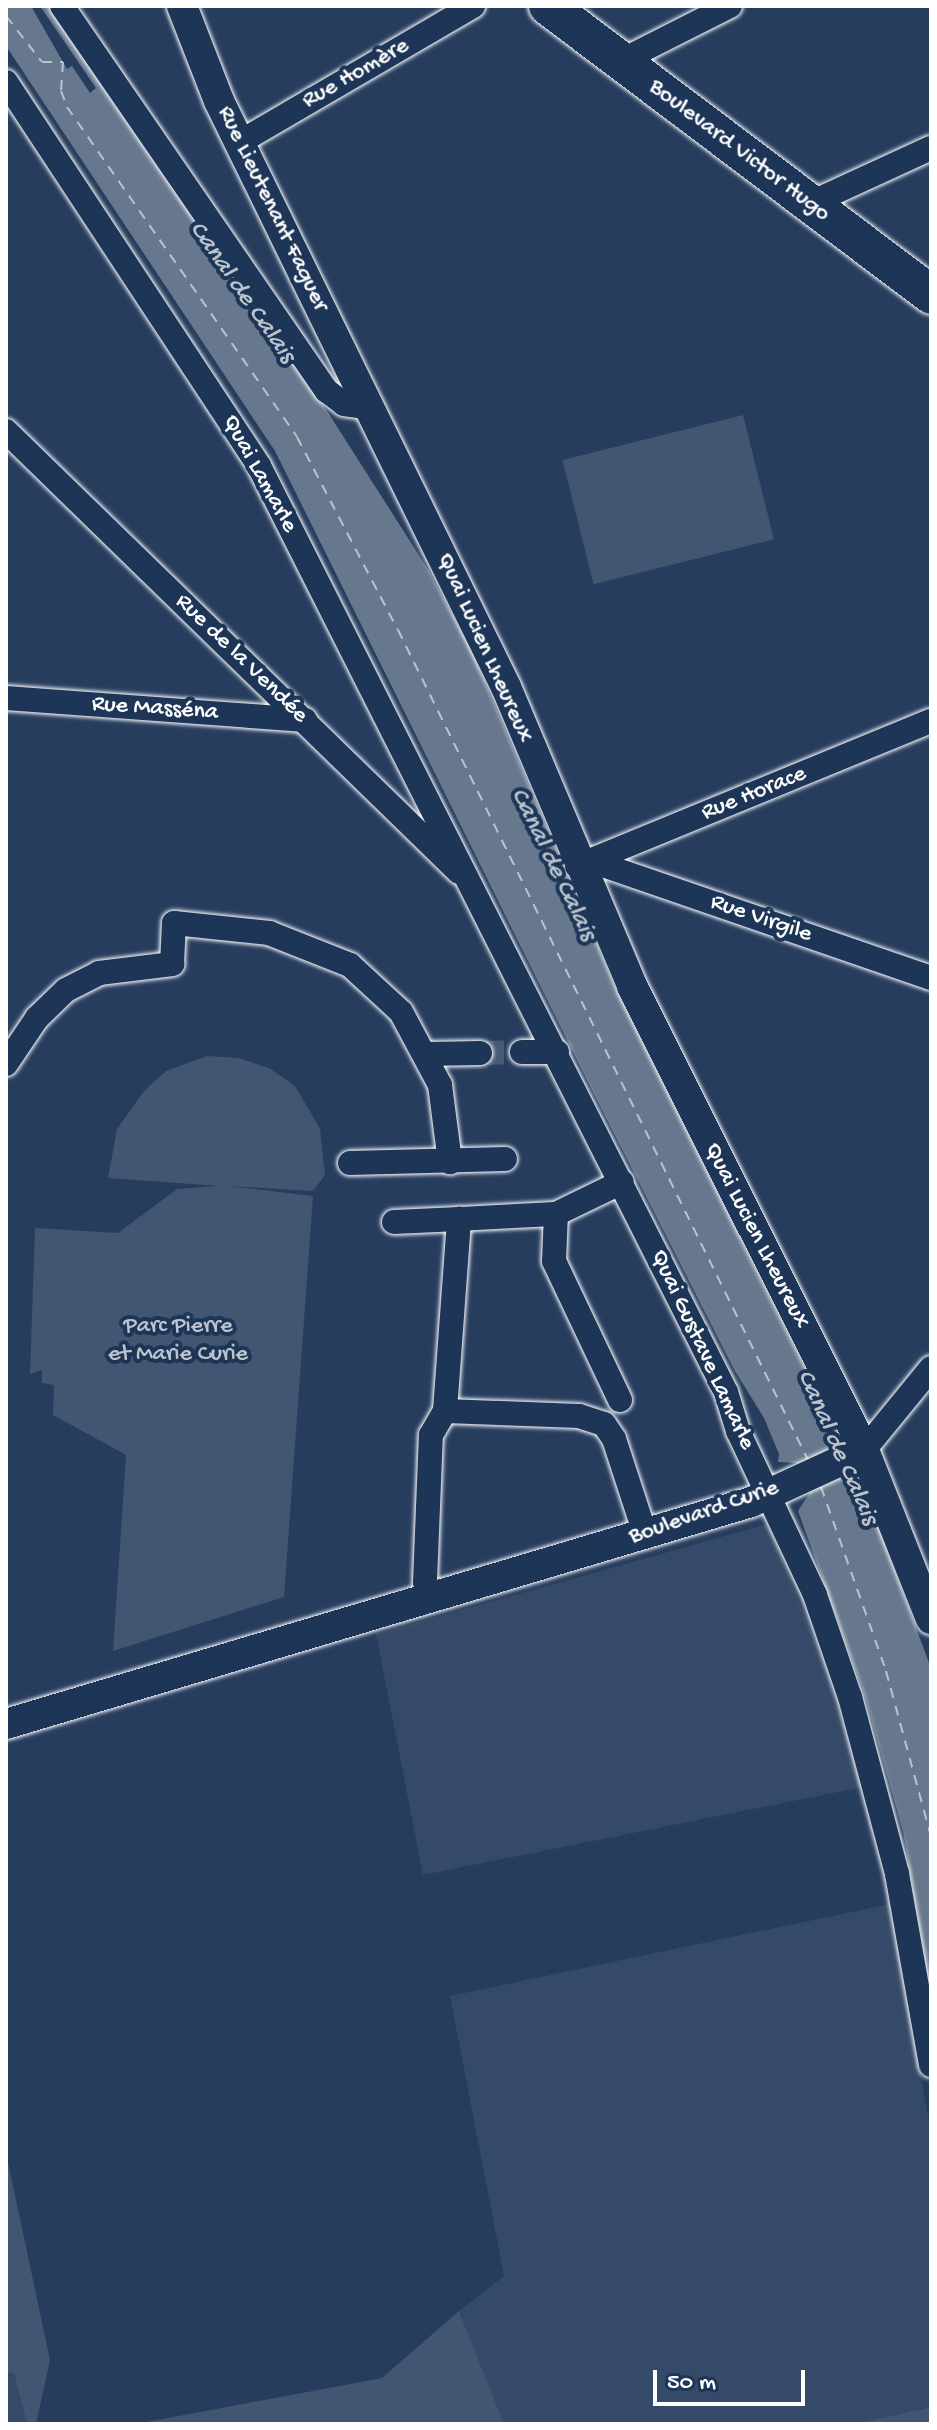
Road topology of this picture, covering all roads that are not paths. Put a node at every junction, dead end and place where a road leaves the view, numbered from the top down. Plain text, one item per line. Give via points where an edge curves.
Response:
1 (62, 6) edge
2 (182, 6) edge
3 (473, 6) edge
4 (548, 6) edge
5 (730, 6) edge
6 (621, 61) junction
7 (6, 82) edge
8 (240, 142) junction
9 (931, 148) edge
10 (809, 204) junction
11 (931, 295) edge
12 (371, 408) junction
13 (6, 431) edge
14 (6, 698) edge
15 (305, 720) junction
16 (931, 721) edge
17 (584, 864) junction
18 (475, 888) junction
19 (931, 978) edge
20 (522, 1052) tunnel mouth
21 (557, 1052) junction
22 (480, 1053) tunnel mouth
23 (427, 1054) junction
24 (6, 1064) edge
25 (505, 1159) dead end
26 (450, 1162) junction
27 (350, 1163) dead end
28 (622, 1182) junction
29 (556, 1214) junction
30 (459, 1219) junction
31 (394, 1222) dead end
32 (931, 1368) edge
33 (620, 1400) dead end
34 (445, 1411) junction
35 (864, 1450) junction
36 (777, 1485) junction
37 (642, 1525) junction
38 (428, 1590) junction
39 (931, 1619) edge
40 (6, 1710) edge
41 (6, 1724) edge
42 (931, 2065) edge

1 - 12 street via 327,391 344,404
2 - 8 street, Rue Lieutenant Faguer
3 - 8 street, Rue Homère
4 - 6 main road, Boulevard Victor Hugo
5 - 6 street
6 - 10 main road, Boulevard Victor Hugo
7 - 18 street, Quai Lamarle via 259,466
8 - 12 street, Rue Lieutenant Faguer
9 - 10 street
10 - 11 main road, Boulevard Victor Hugo
12 - 17 street, Quai Lucien Lheureux via 506,687
13 - 15 street, Rue de la Vendée
14 - 15 street, Rue Masséna
15 - 18 street, Rue de la Vendée
16 - 17 street, Rue Horace
17 - 19 street, Rue Virgile
17 - 35 street, Quai Lucien Lheureux via 638,1000
18 - 21 street, Quai Gustave Lamarle
20 - 21 street
21 - 28 street, Quai Gustave Lamarle
22 - 23 street
23 - 24 street via 391,1001 337,958 269,933 174,923 172,964 99,973 66,990 37,1018
23 - 26 street via 444,1100
25 - 26 street
26 - 27 street
28 - 29 street
28 - 36 street, Quai Gustave Lamarle via 726,1392 738,1431
29 - 30 street
29 - 33 street via 555,1267
30 - 31 street
30 - 34 street
32 - 35 street
34 - 37 street via 597,1420 612,1434
34 - 38 street via 431,1435
35 - 36 street, Boulevard Curie
35 - 39 street, Quai Lucien Lheureux
36 - 37 street, Boulevard Curie
36 - 42 street, Quai Gustave Lamarle via 865,1748 897,1874
37 - 38 street, Boulevard Curie
38 - 40 street, Boulevard Curie
38 - 41 street, Boulevard Curie

